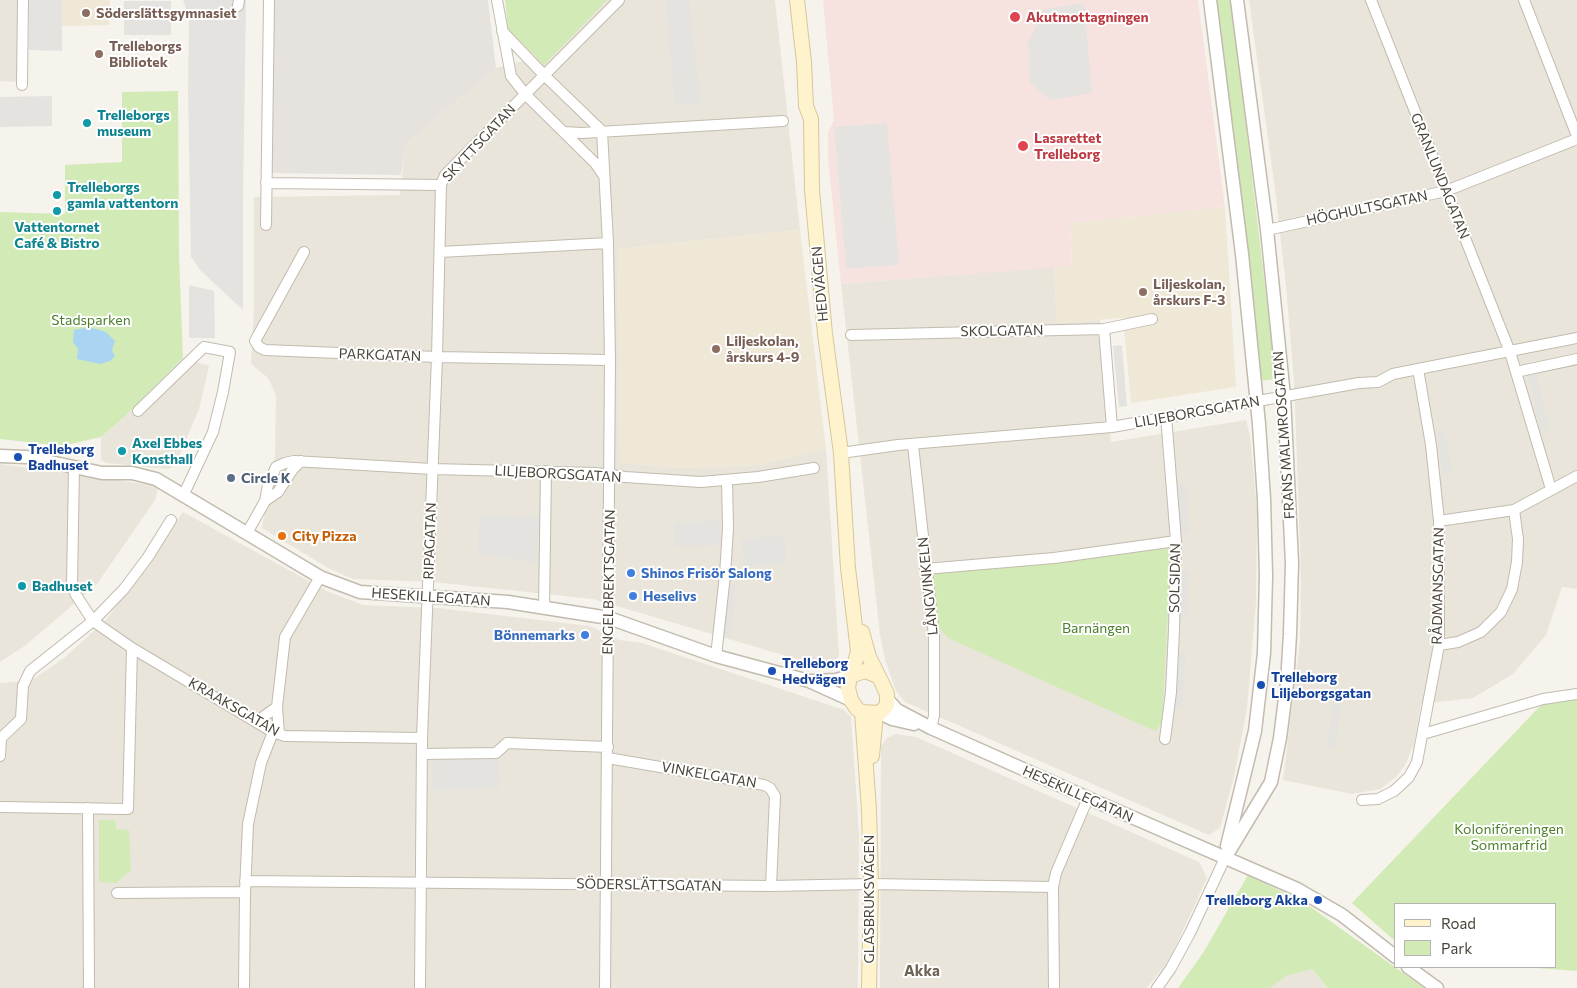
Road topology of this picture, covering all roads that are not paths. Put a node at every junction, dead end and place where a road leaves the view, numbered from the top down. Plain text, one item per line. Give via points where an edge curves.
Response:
1 (23, 0) edge
2 (269, 0) edge
3 (497, 0) edge
4 (619, 0) edge
5 (797, 0) edge
6 (1210, 0) edge
7 (1237, 0) edge
8 (1371, 0) edge
9 (1524, 0) edge
10 (502, 31) junction
11 (544, 75) junction
12 (22, 86) dead end
13 (525, 94) junction
14 (783, 121) dead end
15 (602, 131) junction
16 (564, 132) junction
17 (1577, 137) edge
18 (604, 177) junction
19 (266, 183) junction
20 (441, 185) junction
21 (1446, 191) junction
22 (266, 225) dead end
23 (1267, 230) junction
24 (608, 243) junction
25 (304, 252) dead end
26 (440, 252) junction
27 (1152, 319) dead end
28 (1104, 329) junction
29 (851, 335) dead end
30 (1577, 338) edge
31 (1510, 352) junction
32 (437, 357) junction
33 (1577, 359) edge
34 (610, 360) junction
35 (1418, 369) junction
36 (1516, 372) junction
37 (1284, 396) junction
38 (1257, 401) junction
39 (138, 411) dead end
40 (1166, 416) junction
41 (1112, 427) junction
42 (913, 444) junction
43 (841, 454) junction
44 (0, 456) edge
45 (301, 461) junction
46 (74, 468) junction
47 (432, 468) junction
48 (814, 468) dead end
49 (546, 472) junction
50 (610, 475) junction
51 (1577, 476) edge
52 (727, 480) junction
53 (1551, 489) junction
54 (183, 496) junction
55 (265, 501) junction
56 (1514, 510) junction
57 (171, 520) dead end
58 (1439, 521) junction
59 (247, 533) junction
60 (1176, 541) junction
61 (848, 568) junction
62 (925, 570) junction
63 (320, 577) junction
64 (428, 596) junction
65 (544, 608) junction
66 (609, 618) junction
67 (93, 621) junction
68 (1439, 645) junction
69 (132, 648) junction
70 (716, 656) junction
71 (851, 675) junction
72 (878, 676) junction
73 (809, 681) junction
74 (1577, 694) edge
75 (887, 699) junction
76 (850, 700) junction
77 (277, 707) junction
78 (862, 712) junction
79 (878, 713) junction
80 (256, 722) junction
81 (931, 728) junction
82 (276, 733) junction
83 (1423, 734) junction
84 (422, 738) junction
85 (1165, 739) dead end
86 (608, 753) junction
87 (422, 754) junction
88 (0, 756) edge
89 (1088, 798) junction
90 (1362, 800) dead end
91 (0, 807) edge
92 (88, 808) junction
93 (869, 810) junction
94 (1225, 858) junction
95 (245, 881) junction
96 (421, 883) junction
97 (607, 884) junction
98 (870, 884) junction
99 (771, 886) junction
100 (1053, 887) junction
101 (244, 892) junction
102 (116, 893) dead end
103 (1394, 955) edge
104 (1409, 968) edge
105 (89, 988) edge
106 (244, 988) edge
107 (420, 988) edge
108 (606, 988) edge
109 (869, 988) edge
110 (1054, 988) edge
111 (1157, 988) edge
112 (1437, 988) edge

1 - 12 street
2 - 19 street
3 - 10 street
4 - 11 street, SKYTTSGATAN
5 - 43 main road, HEDVÄGEN via 806,106 811,119 812,190 824,324
6 - 38 street, FRANS MALMROSGATAN
7 - 23 street, FRANS MALMROSGATAN
8 - 21 street, GRANLUNDAGATAN
9 - 17 street
10 - 11 street
10 - 13 street via 511,76
11 - 13 street, SKYTTSGATAN
11 - 15 street
13 - 16 street
13 - 20 street, SKYTTSGATAN via 445,175
14 - 15 street
15 - 16 street
15 - 18 street, ENGELBREKTSGATAN
16 - 18 street via 596,163
17 - 21 street, HÖGHULTSGATAN
18 - 24 street, ENGELBREKTSGATAN
19 - 20 street, SKYTTSGATAN
19 - 22 street
20 - 26 street, RIPAGATAN
21 - 23 street, HÖGHULTSGATAN
21 - 31 street, GRANLUNDAGATAN
23 - 37 street, FRANS MALMROSGATAN
24 - 26 street
24 - 34 street, ENGELBREKTSGATAN
25 - 32 street, PARKGATAN via 255,341 259,347 265,350
26 - 32 street, RIPAGATAN
27 - 28 street, SKOLGATAN
28 - 29 street, SKOLGATAN
28 - 41 street
30 - 31 street, LILJEBORGSGATAN
31 - 35 street, LILJEBORGSGATAN
31 - 36 street, GRANLUNDAGATAN
32 - 34 street, PARKGATAN
32 - 47 street, RIPAGATAN
33 - 36 street
34 - 50 street, ENGELBREKTSGATAN
35 - 37 street, LILJEBORGSGATAN via 1393,374 1378,382
35 - 58 street, RÅDMANSGATAN
36 - 53 street, GRANLUNDAGATAN
37 - 38 street, LILJEBORGSGATAN
37 - 94 street, FRANS MALMROSGATAN via 1292,563 1290,634 1280,738 1271,782
38 - 40 street, LILJEBORGSGATAN
38 - 94 street, FRANS MALMROSGATAN via 1264,498 1264,653 1255,731
39 - 54 street via 204,347 230,352 213,432
40 - 41 street, LILJEBORGSGATAN
40 - 60 street, SOLSIDAN
41 - 42 street, LILJEBORGSGATAN
42 - 43 street, LILJEBORGSGATAN
42 - 62 street, LÅNGVINKELN
43 - 61 main road, HEDVÄGEN
44 - 46 street, HESEKILLEGATAN via 27,457
45 - 47 street, LILJEBORGSGATAN
45 - 55 street, LILJEBORGSGATAN via 278,492
45 - 55 street, LILJEBORGSGATAN via 285,462 276,467
46 - 54 street, HESEKILLEGATAN via 102,473 132,473 156,479
46 - 67 street via 72,585
47 - 49 street, LILJEBORGSGATAN
47 - 64 street, RIPAGATAN
48 - 52 street, LILJEBORGSGATAN
49 - 50 street, LILJEBORGSGATAN
49 - 65 street
50 - 52 street, LILJEBORGSGATAN via 701,482
50 - 66 street, ENGELBREKTSGATAN
51 - 53 street
52 - 70 street via 727,546
53 - 56 street
54 - 59 street, HESEKILLEGATAN
55 - 59 street, LILJEBORGSGATAN
56 - 58 street
56 - 68 street via 1517,562 1512,588 1501,612 1481,632 1458,642
57 - 67 street via 124,589
58 - 68 street, RÅDMANSGATAN
59 - 63 street, HESEKILLEGATAN
60 - 62 street via 1054,558
60 - 85 street, SOLSIDAN via 1171,692
61 - 71 main road, HEDVÄGEN via 858,651
61 - 72 main road, HEDVÄGEN via 869,657
62 - 81 street, LÅNGVINKELN via 934,636 934,716
63 - 64 street, HESEKILLEGATAN via 360,592
63 - 77 street via 285,637
64 - 65 street, HESEKILLEGATAN
64 - 84 street, RIPAGATAN
65 - 66 street, HESEKILLEGATAN
66 - 70 street, HESEKILLEGATAN
66 - 86 street, ENGELBREKTSGATAN
67 - 69 street, KRAAKSGATAN
67 - 88 street via 30,672 23,686 21,719 1,738
68 - 83 street, RÅDMANSGATAN
69 - 80 street, KRAAKSGATAN
69 - 92 street via 128,809
70 - 73 street, HESEKILLEGATAN
71 - 72 main road via 865,671
71 - 73 street, HESEKILLEGATAN via 836,680
71 - 76 main road, HEDVÄGEN
72 - 75 main road, HEDVÄGEN
73 - 76 street, HESEKILLEGATAN
74 - 83 street via 1544,699
75 - 79 main road via 887,705
75 - 81 street, HESEKILLEGATAN via 897,710
76 - 78 main road
77 - 80 street
77 - 82 street
78 - 79 main road
78 - 93 main road, GLASBRUKSVÄGEN
79 - 81 street, HESEKILLEGATAN
79 - 93 main road, GLASBRUKSVÄGEN
80 - 82 street, KRAAKSGATAN
81 - 89 street, HESEKILLEGATAN
82 - 84 street, KRAAKSGATAN via 286,736
82 - 95 street via 261,763 254,792 248,824
83 - 90 street, RÅDMANSGATAN via 1417,762 1409,777 1394,791 1378,799
84 - 87 street, RIPAGATAN
86 - 87 street, VINKELGATAN via 506,744 496,753
86 - 97 street, ENGELBREKTSGATAN
86 - 99 street, VINKELGATAN via 764,784 770,788 775,796
87 - 96 street, RIPAGATAN
89 - 94 street, HESEKILLEGATAN
89 - 100 street
91 - 92 street
92 - 105 street
93 - 98 main road, GLASBRUKSVÄGEN
94 - 103 street, HESEKILLEGATAN via 1318,900
94 - 111 street, FRANS MALMROSGATAN via 1190,934
95 - 96 street, SÖDERSLÄTTSGATAN
95 - 101 street
96 - 97 street, SÖDERSLÄTTSGATAN
96 - 107 street, RIPAGATAN
97 - 99 street, SÖDERSLÄTTSGATAN
97 - 108 street, ENGELBREKTSGATAN
98 - 99 street, SÖDERSLÄTTSGATAN
98 - 100 street, SÖDERSLÄTTSGATAN
98 - 109 main road, GLASBRUKSVÄGEN
100 - 110 street
101 - 102 street
101 - 106 street
104 - 112 street

